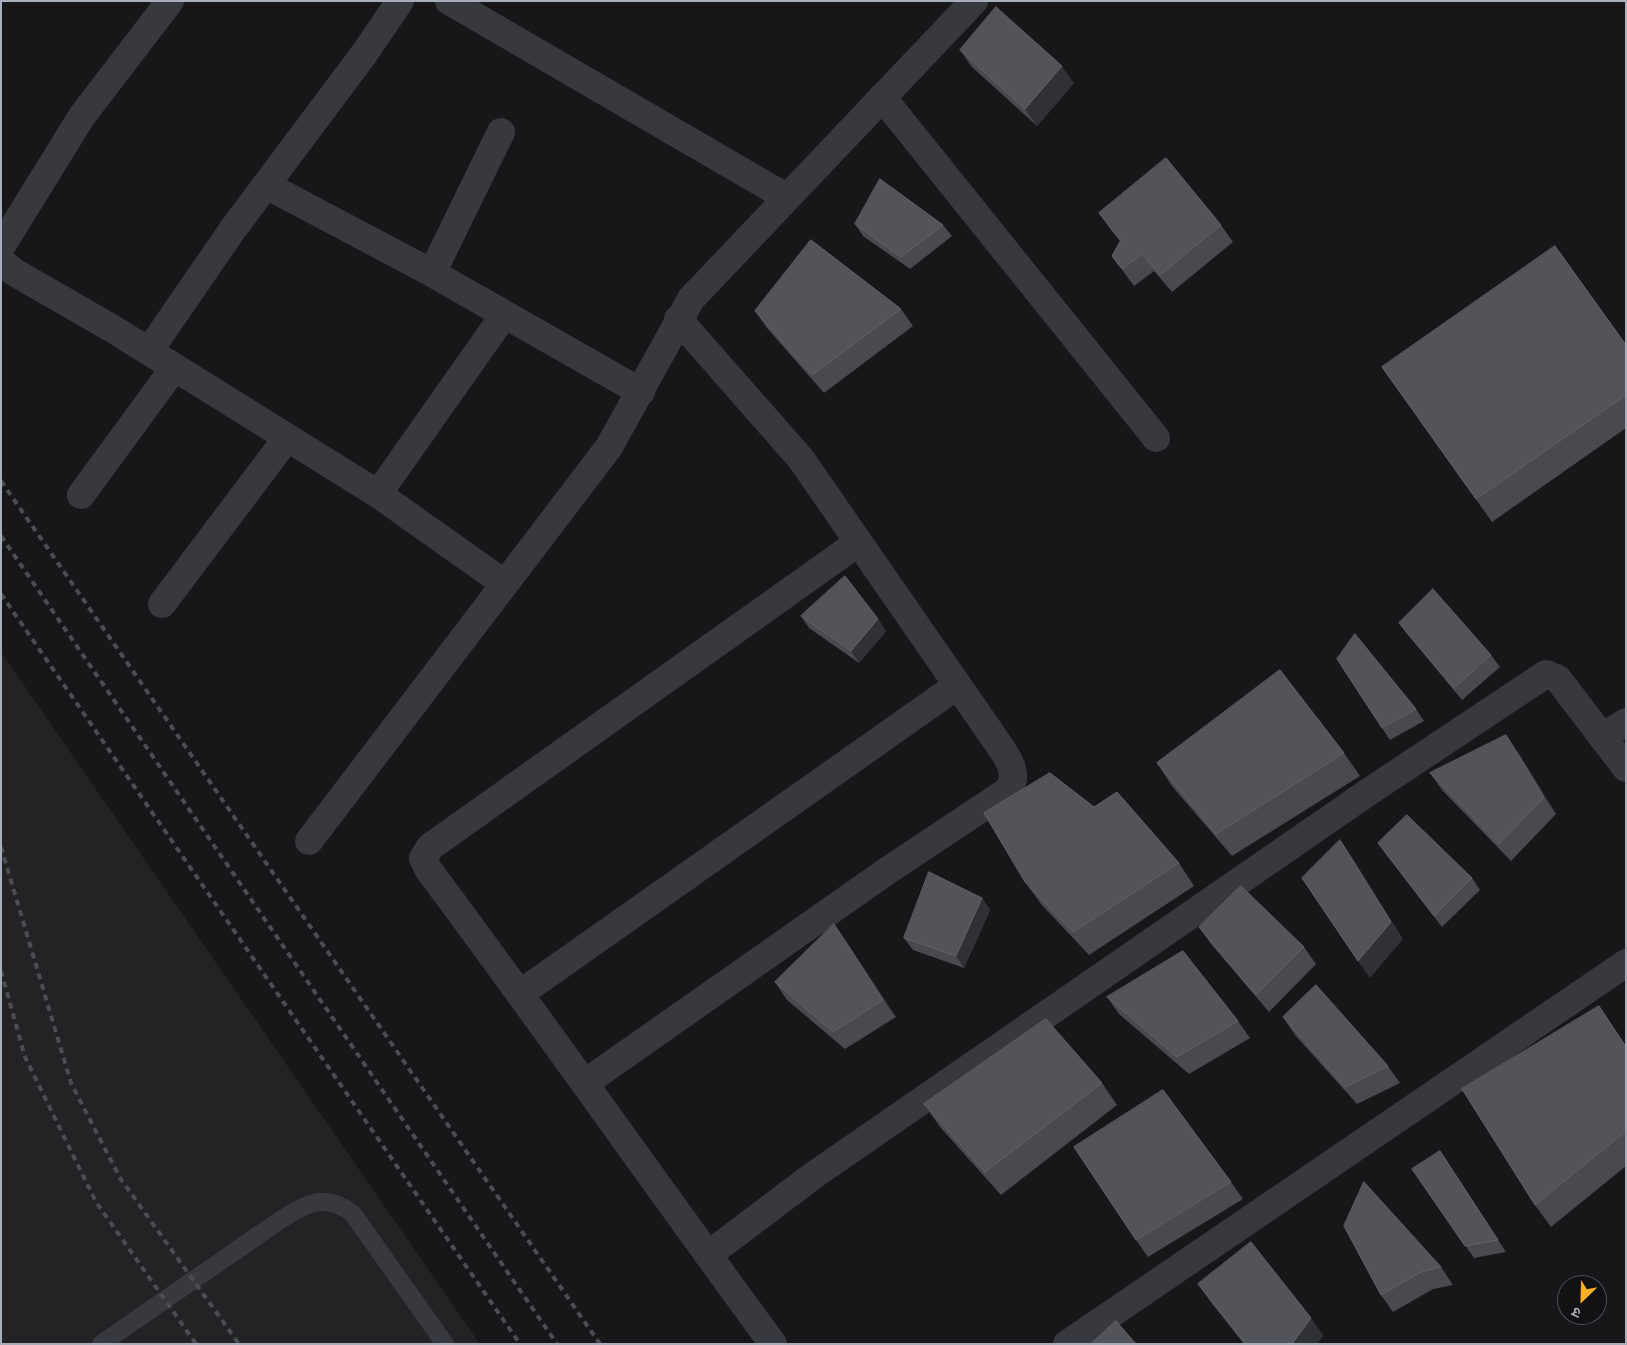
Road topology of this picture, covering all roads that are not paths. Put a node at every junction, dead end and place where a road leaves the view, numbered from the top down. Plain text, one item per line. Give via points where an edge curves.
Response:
1 (170, 1) edge
2 (400, 1) edge
3 (449, 1) edge
4 (974, 1) edge
5 (882, 97) junction
6 (500, 132) dead end
7 (266, 185) junction
8 (786, 197) junction
9 (1, 247) edge
10 (1, 261) edge
11 (432, 273) junction
12 (504, 315) junction
13 (678, 319) junction
14 (149, 351) junction
15 (174, 368) junction
16 (640, 392) junction
17 (287, 438) junction
18 (1156, 438) dead end
19 (81, 494) dead end
20 (378, 494) junction
21 (859, 542) junction
22 (505, 584) junction
23 (162, 604) dead end
24 (958, 685) junction
25 (1626, 722) edge
26 (1602, 737) junction
27 (1626, 768) edge
28 (309, 841) dead end
29 (1626, 963) edge
30 (521, 993) junction
31 (585, 1083) junction
32 (708, 1255) junction
33 (101, 1344) edge
34 (444, 1344) edge
35 (773, 1344) edge
36 (1067, 1344) edge

1 - 9 street via 82,116
2 - 7 street
3 - 8 street
4 - 5 street
5 - 8 street
5 - 18 street
6 - 11 street
7 - 11 street
7 - 14 street
8 - 13 street via 702,285
10 - 14 street via 14,272
11 - 12 street
12 - 16 street
12 - 20 street
13 - 16 street
13 - 21 street via 801,460
14 - 15 street
15 - 17 street
15 - 19 street
16 - 22 street via 609,447
17 - 20 street
17 - 23 street
20 - 22 street
21 - 24 street
21 - 30 street via 426,852 424,862 428,869
22 - 28 street
24 - 30 street
24 - 31 street via 1009,760 1014,777 1010,789 887,870
25 - 26 street
26 - 27 street
26 - 32 street via 1558,679 1546,674 1539,678 821,1170
29 - 36 street
30 - 31 street
31 - 32 street
32 - 35 street
33 - 34 lane via 276,1223 305,1205 327,1201 341,1204 353,1214

